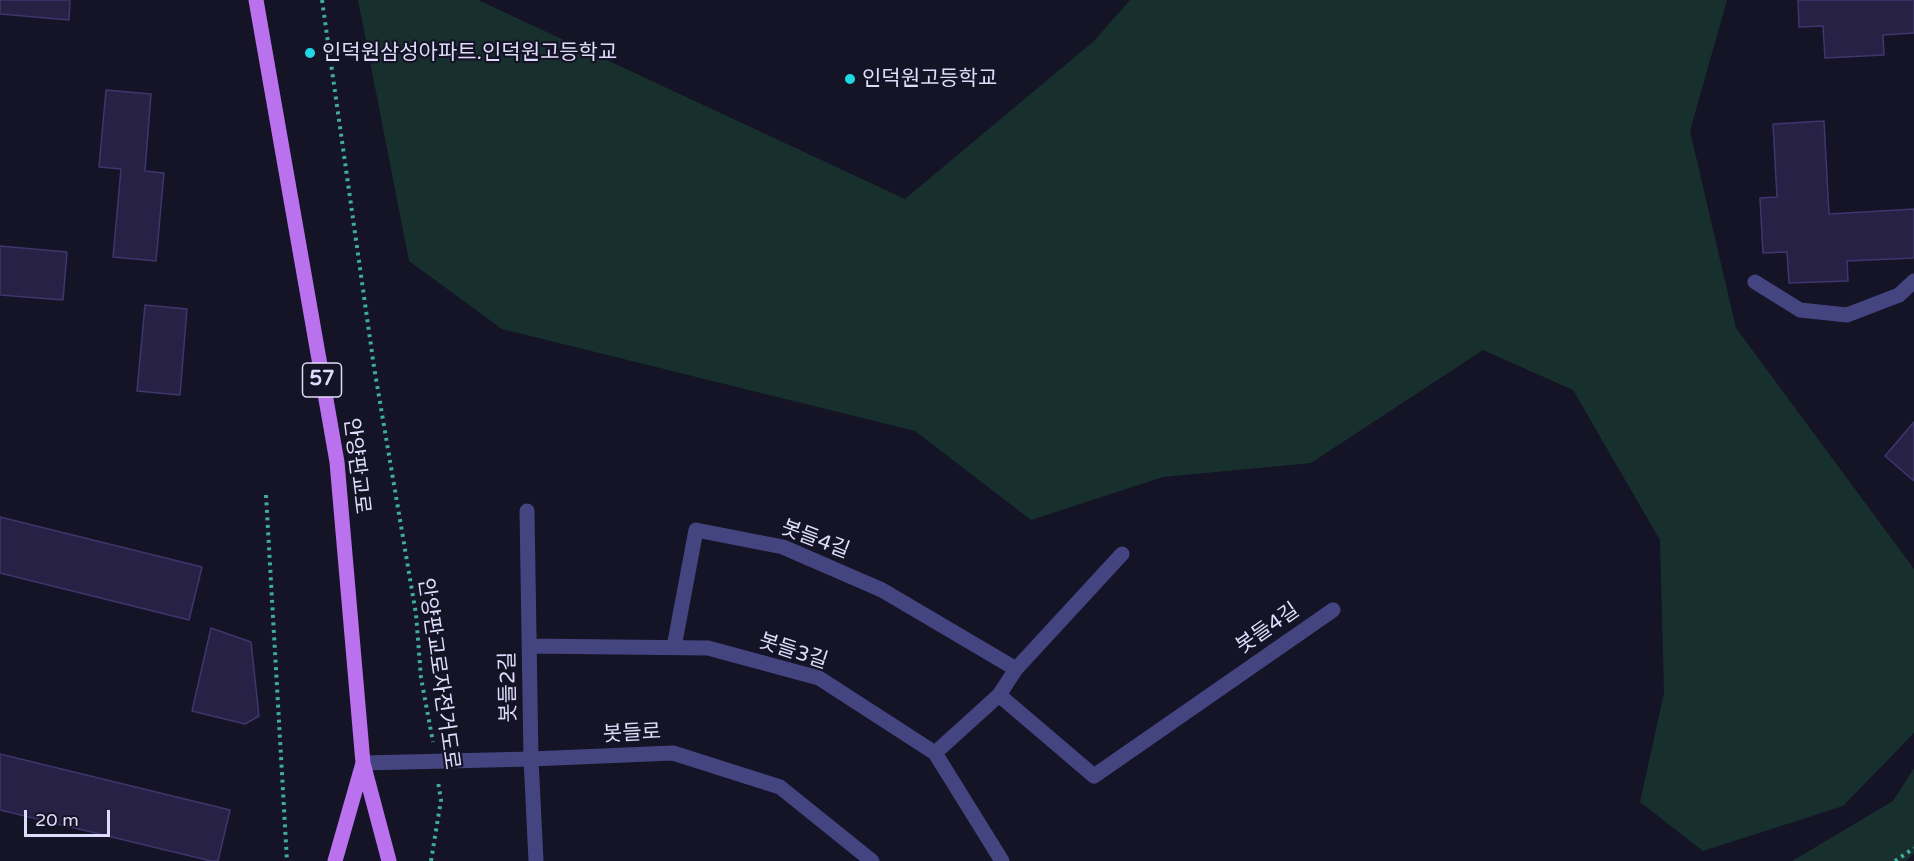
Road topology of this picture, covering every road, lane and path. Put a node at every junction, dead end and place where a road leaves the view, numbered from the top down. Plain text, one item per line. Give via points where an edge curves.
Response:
1 (256, 0) edge
2 (322, 0) edge
3 (1914, 281) edge
4 (1755, 282) dead end
5 (266, 495) dead end
6 (527, 511) dead end
7 (1122, 554) dead end
8 (1333, 610) dead end
9 (529, 646) junction
10 (674, 647) junction
11 (1016, 669) junction
12 (999, 695) junction
13 (935, 753) junction
14 (531, 759) junction
15 (435, 762) junction
16 (363, 763) junction
17 (1914, 848) edge
18 (287, 861) edge
19 (334, 861) edge
20 (389, 861) edge
21 (431, 861) edge
22 (536, 861) edge
23 (872, 861) edge
24 (1002, 861) edge
25 (1895, 861) edge

1 - 16 main road, 안양판교로 / 57 via 337,462
2 - 15 path, 안양판교로자전거도로
3 - 4 street via 1899,295 1846,315 1800,310
5 - 18 path
6 - 9 street, 봇들2길
7 - 11 street
8 - 12 street, 봇들4길 via 1094,776
9 - 10 street, 봇들3길
9 - 14 street, 봇들2길
10 - 11 street, 봇들4길 via 696,530 783,547 882,590
10 - 13 street, 봇들3길 via 708,648 819,678
11 - 12 street
12 - 13 street
13 - 24 street, 봇들3길
14 - 15 street, 봇들로
14 - 22 street, 봇들2길
14 - 23 street, 봇들로 via 673,753 780,787
15 - 16 street, 봇들로
15 - 21 path, 안양판교로자전거도로 via 441,800
16 - 19 main road, 안양판교로 / 57
16 - 20 main road, 안양판교로 / 57
17 - 25 path

